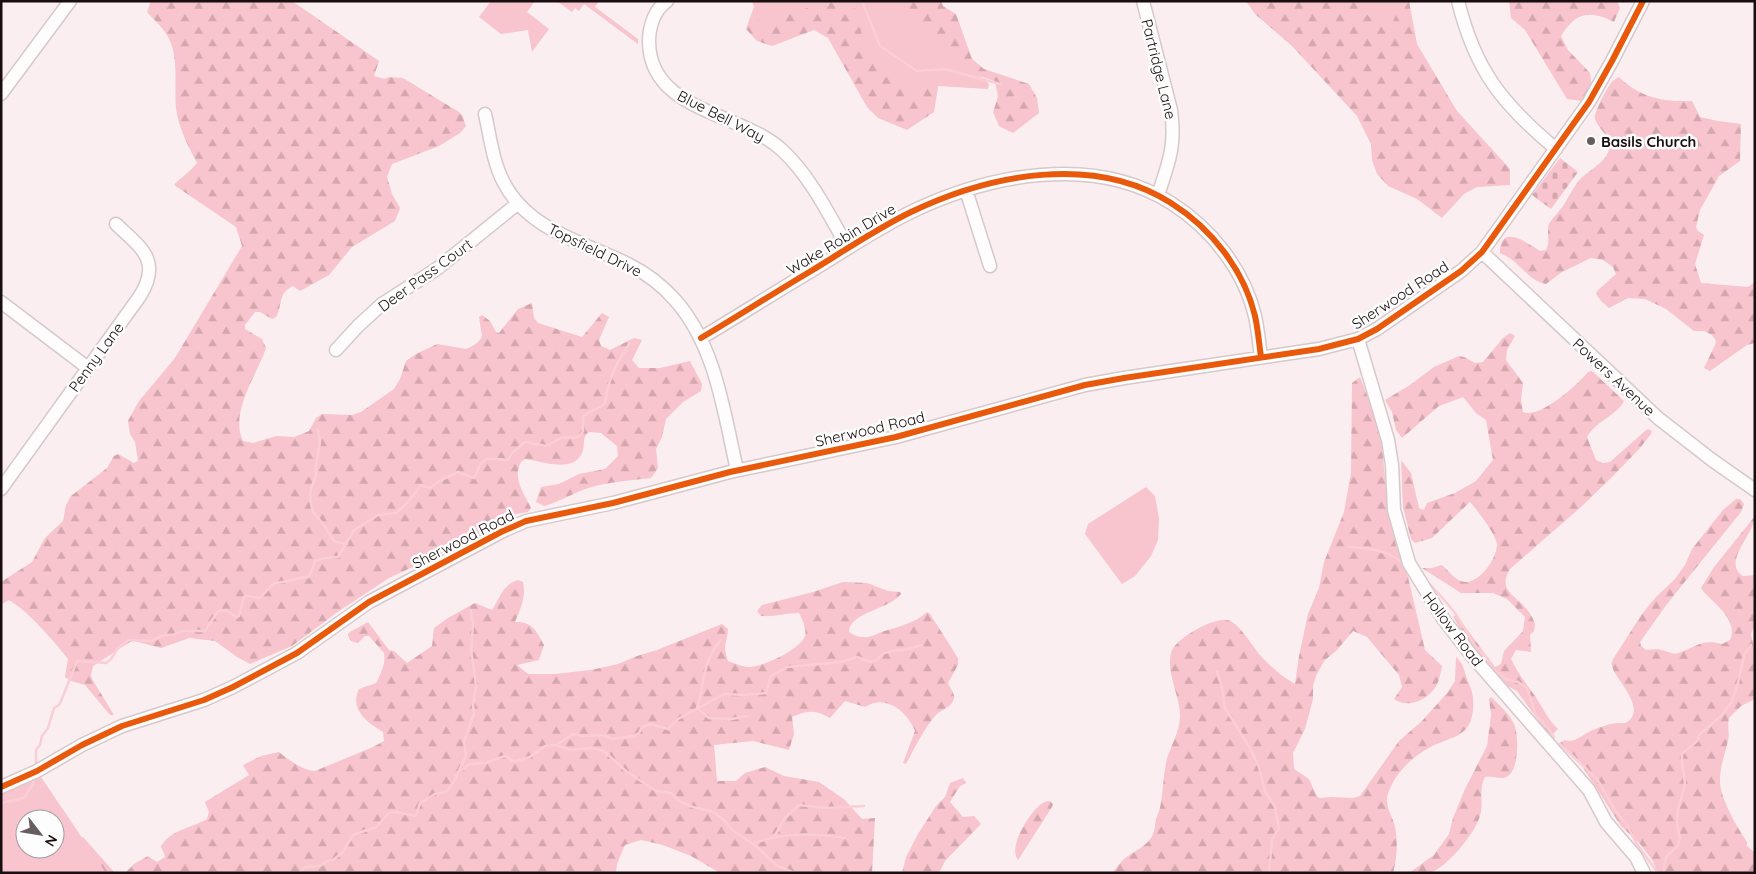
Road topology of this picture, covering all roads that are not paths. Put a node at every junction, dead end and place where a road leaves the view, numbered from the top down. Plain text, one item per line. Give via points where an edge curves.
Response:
1 (70, 1) edge
2 (667, 1) edge
3 (1143, 1) edge
4 (1458, 1) edge
5 (1643, 1) edge
6 (1, 94) edge
7 (485, 114) dead end
8 (1556, 148) junction
9 (966, 190) junction
10 (1158, 195) junction
11 (517, 204) junction
12 (116, 224) dead end
13 (848, 248) junction
14 (1482, 252) junction
15 (990, 266) dead end
16 (1, 302) edge
17 (702, 338) junction
18 (1358, 339) junction
19 (336, 350) dead end
20 (1262, 357) junction
21 (88, 368) junction
22 (737, 470) junction
23 (1, 489) edge
24 (1755, 490) edge
25 (1, 787) edge
26 (1644, 873) edge

1 - 6 street
2 - 13 street, Blue Bell Way via 658,10 649,37 652,63 658,76 676,95 753,131 781,149 805,176
3 - 10 street, Partridge Lane via 1173,126 1174,141
4 - 8 street via 1465,30 1486,75 1514,111
5 - 8 street, Sherwood Road via 1597,89
7 - 11 street, Topsfield Drive via 498,170
8 - 14 street, Sherwood Road
9 - 10 street, Wake Robin Drive via 1030,176 1084,174 1127,182
9 - 13 street, Wake Robin Drive via 912,211
9 - 15 street
10 - 20 street, Wake Robin Drive via 1201,226 1237,273 1254,315
11 - 17 street, Topsfield Drive via 552,230 644,273 676,300
11 - 19 street, Deer Pass Court via 444,264 382,304
12 - 21 street, Penny Lane via 146,254 150,275 140,296
13 - 17 street, Wake Robin Drive
14 - 18 street, Sherwood Road via 1444,283
14 - 24 street, Powers Avenue via 1658,418
16 - 21 street
17 - 22 street, Topsfield Drive
18 - 20 street, Sherwood Road via 1319,349
18 - 26 street, Hollow Road via 1388,440 1394,510 1409,563 1444,620 1589,790 1606,822 1636,857
20 - 22 street, Sherwood Road via 1085,385 896,437
21 - 23 street, Penny Lane
22 - 25 street, Sherwood Road via 627,500 514,525 369,602 297,653 234,687 110,731

